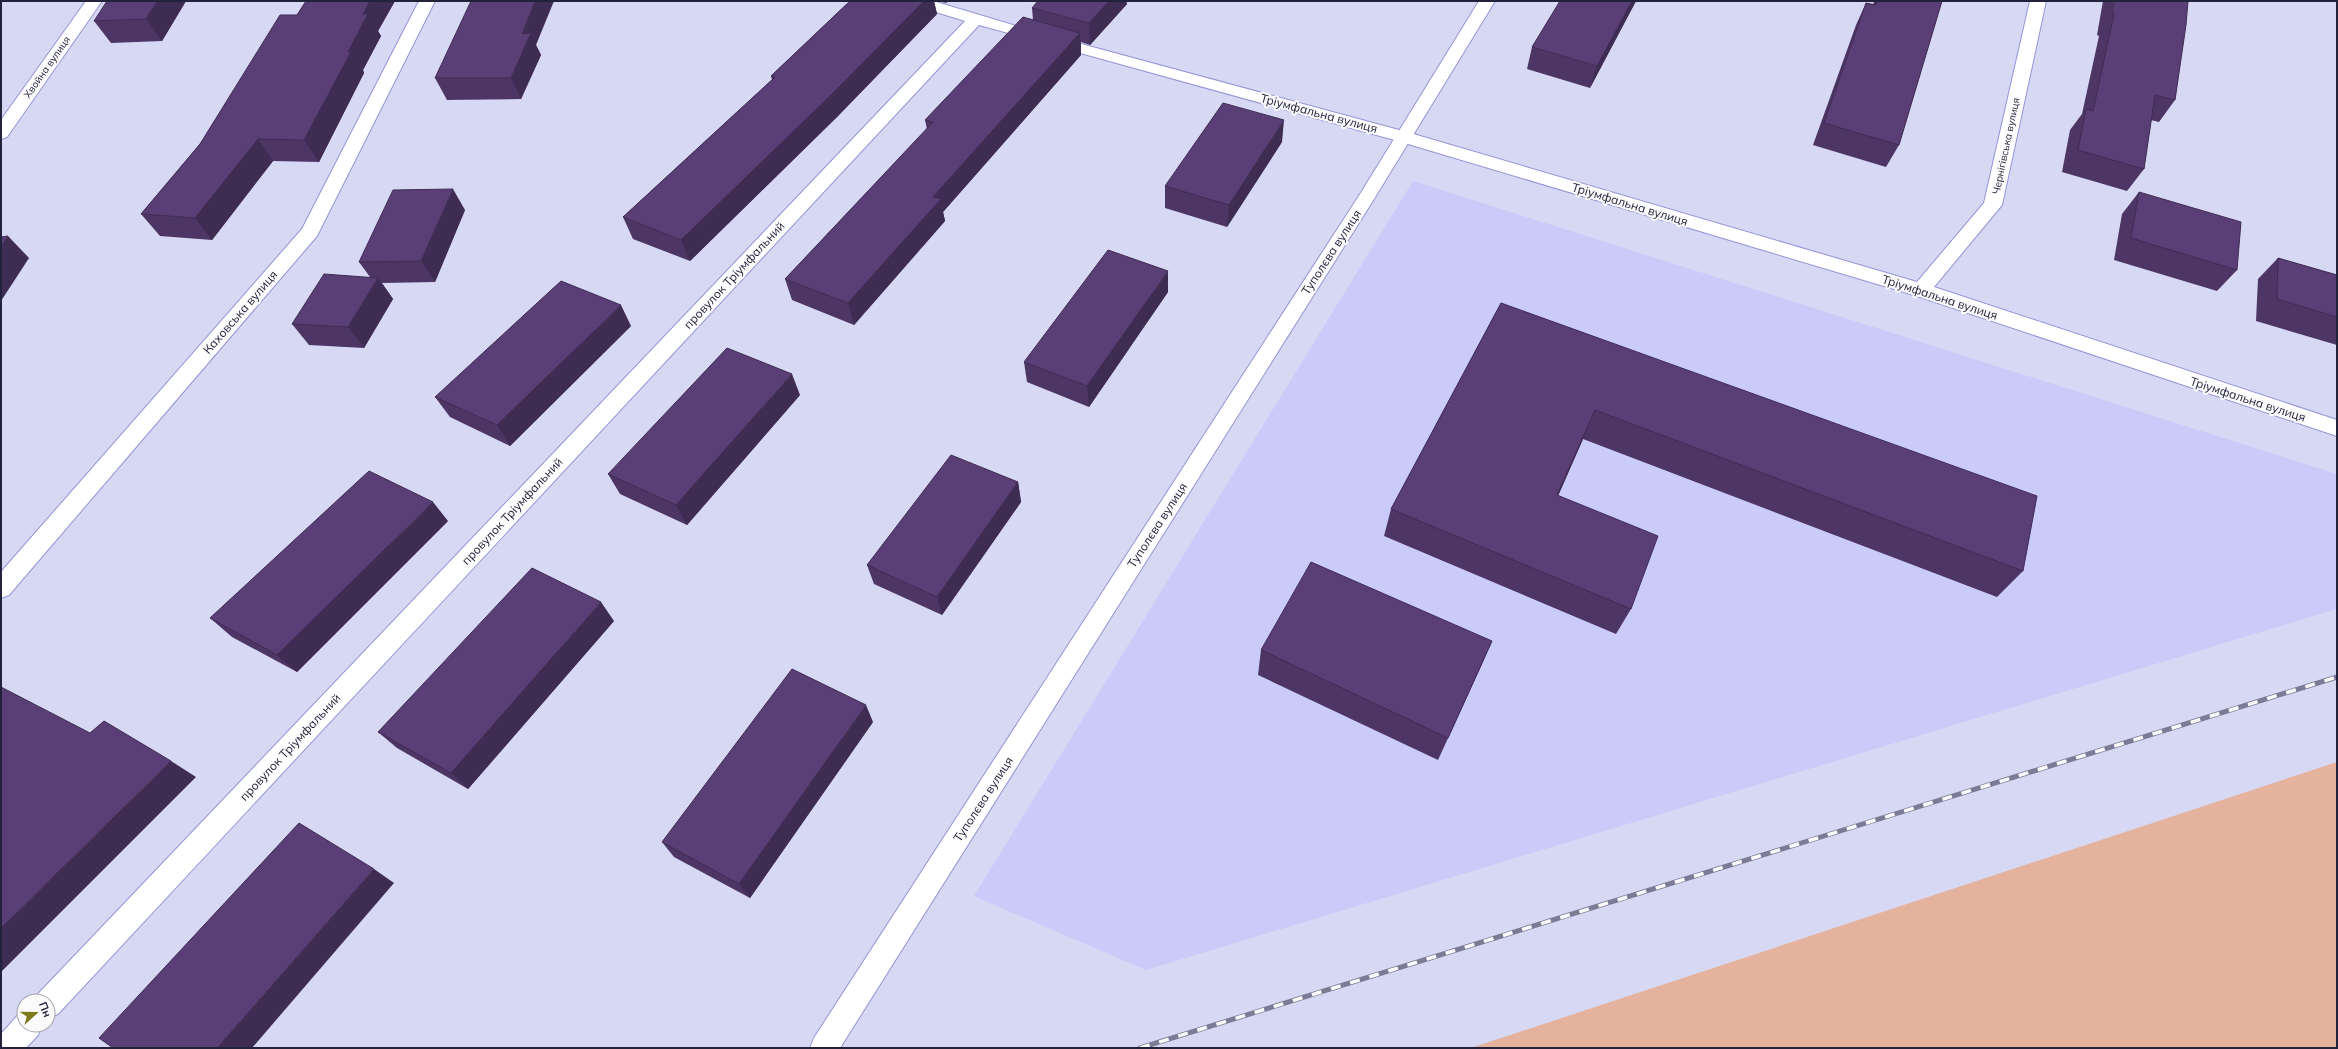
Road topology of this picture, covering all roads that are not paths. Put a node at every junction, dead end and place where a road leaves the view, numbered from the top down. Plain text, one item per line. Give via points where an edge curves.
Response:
1 (94, 1) edge
2 (427, 1) edge
3 (916, 1) edge
4 (1488, 1) edge
5 (2038, 1) edge
6 (976, 19) junction
7 (1, 133) edge
8 (1404, 137) junction
9 (1921, 290) junction
10 (2337, 428) edge
11 (1, 588) edge
12 (56, 996) edge
13 (21, 1033) edge
14 (7, 1048) edge
15 (824, 1048) edge

1 - 7 street, Хвойна вулиця
2 - 11 street, Каховська вулиця via 310,232
3 - 6 street, Тріумфальна вулиця
4 - 8 street, Туполєва вулиця
5 - 9 street, Чернігівська вулиця via 1993,205
6 - 8 street, Тріумфальна вулиця
6 - 12 street, провулок Тріумфальний
8 - 9 street, Тріумфальна вулиця
8 - 15 street, Туполєва вулиця
9 - 10 street, Тріумфальна вулиця
13 - 14 street

